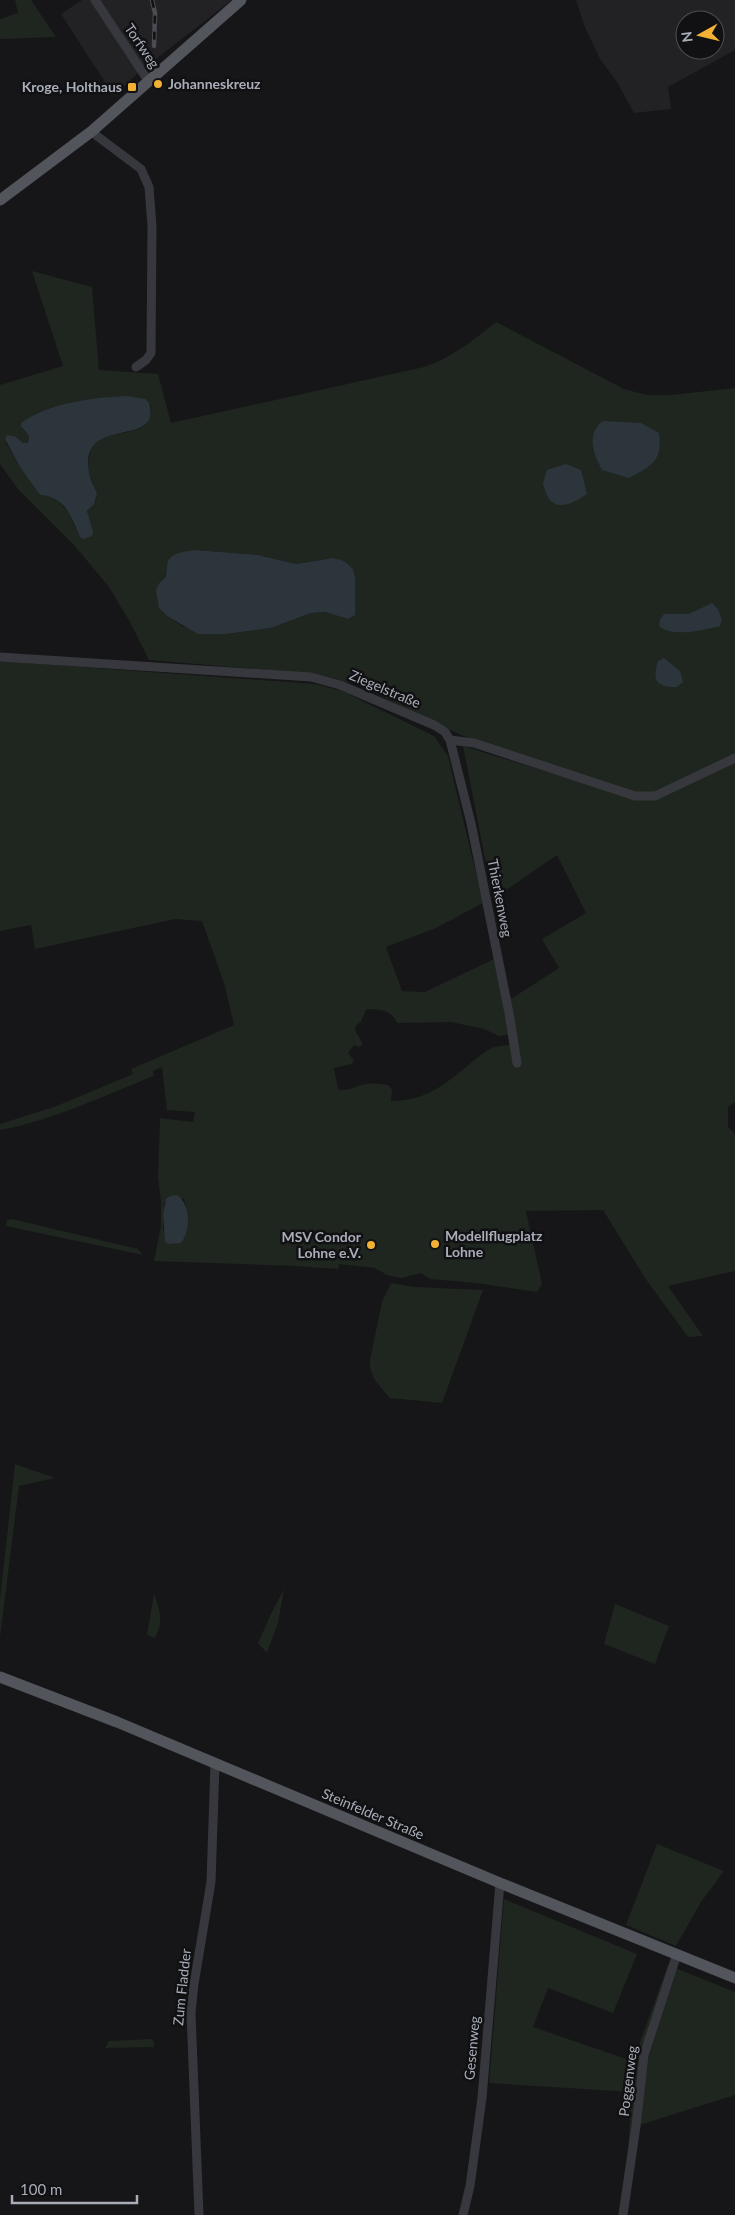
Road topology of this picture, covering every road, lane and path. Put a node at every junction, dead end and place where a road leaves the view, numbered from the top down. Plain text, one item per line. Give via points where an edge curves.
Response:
1 (95, 0) edge
2 (241, 0) edge
3 (150, 82) junction
4 (92, 131) junction
5 (0, 200) edge
6 (136, 367) dead end
7 (0, 657) edge
8 (450, 740) junction
9 (735, 758) edge
10 (517, 1063) dead end
11 (0, 1677) edge
12 (216, 1764) junction
13 (500, 1883) junction
14 (677, 1954) junction
15 (735, 1978) edge
16 (199, 2215) edge
17 (463, 2215) edge
18 (623, 2215) edge

1 - 3 street, Torfweg
2 - 3 main road
3 - 4 main road
4 - 5 main road
4 - 6 street via 142,169 149,187 152,226 151,353
7 - 8 street, Ziegelstraße via 311,677 340,684 434,725
8 - 9 street via 474,743 635,796 661,794
8 - 10 street, Thierkenweg via 471,823
11 - 12 main road, Steinfelder Straße
12 - 13 main road, Steinfelder Straße
12 - 16 street, Zum Fladder via 211,1882 191,2013
13 - 14 main road, Steinfelder Straße
13 - 17 street, Gesenweg via 482,2098
14 - 15 main road, Steinfelder Straße
14 - 18 street, Poggenweg via 644,2055

